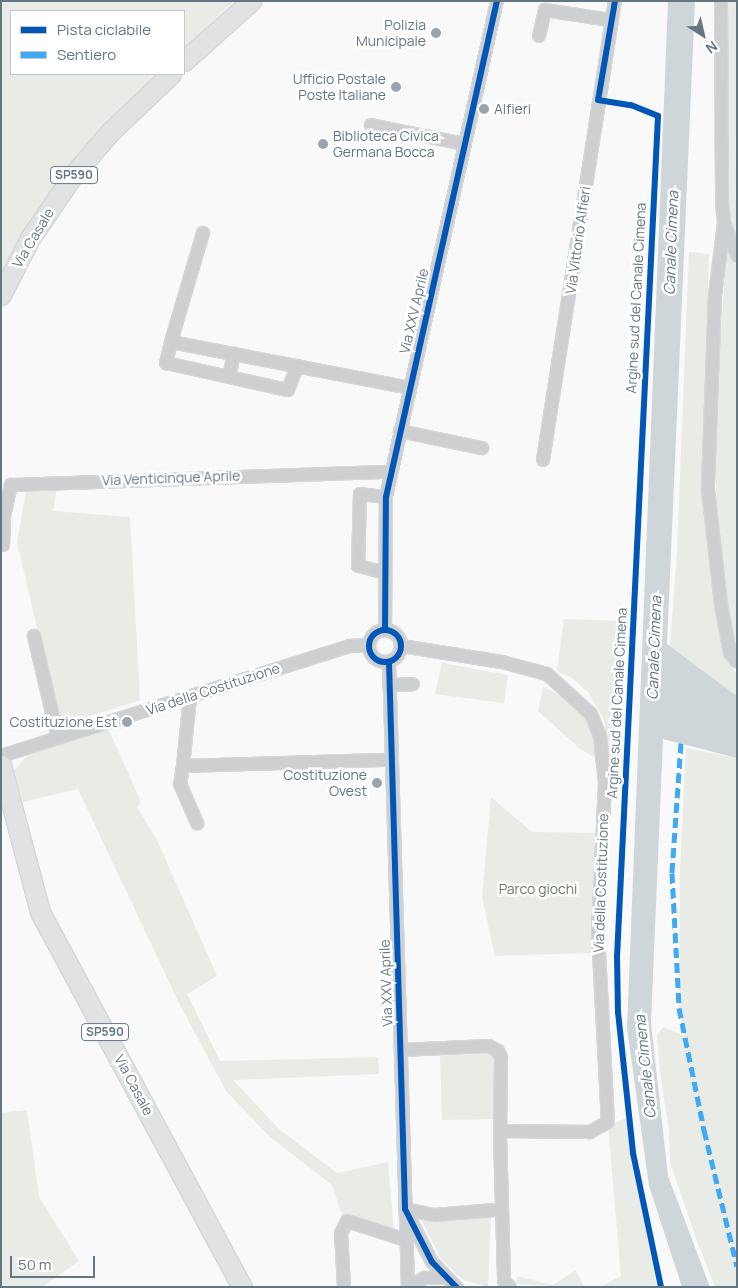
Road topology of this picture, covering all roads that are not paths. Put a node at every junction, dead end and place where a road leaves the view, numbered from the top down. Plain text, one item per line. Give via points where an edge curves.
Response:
1 (251, 1) edge
2 (498, 1) edge
3 (615, 1) edge
4 (721, 1) edge
5 (610, 20) junction
6 (539, 36) dead end
7 (185, 60) edge
8 (170, 75) edge
9 (371, 125) dead end
10 (464, 144) junction
11 (724, 223) junction
12 (203, 232) dead end
13 (737, 255) edge
14 (1, 295) edge
15 (170, 342) junction
16 (234, 354) junction
17 (297, 366) junction
18 (228, 377) junction
19 (410, 388) junction
20 (400, 431) junction
21 (482, 448) dead end
22 (543, 460) dead end
23 (391, 472) junction
24 (386, 497) junction
25 (3, 545) dead end
26 (385, 573) junction
27 (385, 630) junction
28 (34, 636) dead end
29 (369, 645) junction
30 (402, 646) junction
31 (389, 662) junction
32 (737, 662) edge
33 (413, 684) dead end
34 (389, 685) junction
35 (190, 697) junction
36 (58, 738) junction
37 (1, 756) edge
38 (390, 760) junction
39 (1, 765) edge
40 (183, 766) junction
41 (197, 822) dead end
42 (401, 1050) junction
43 (500, 1131) junction
44 (405, 1209) junction
45 (495, 1210) dead end
46 (406, 1240) junction
47 (446, 1278) junction
48 (242, 1287) edge
49 (344, 1287) edge
50 (410, 1287) edge
51 (456, 1287) edge
52 (510, 1287) edge

1 - 7 main road
2 - 10 street, Via XXV Aprile
3 - 5 street, Via Vittorio Alfieri
4 - 11 street
5 - 6 street via 545,10
5 - 22 street, Via Vittorio Alfieri
8 - 14 main road, Via Casale / SP590 via 110,132 74,174 30,238
9 - 10 street
10 - 19 street, Via XXV Aprile
11 - 13 street
11 - 32 street via 715,295 708,490 721,604 730,653
12 - 15 street
15 - 16 street
15 - 18 street via 166,363
16 - 17 street
16 - 18 street
17 - 18 street via 288,390
17 - 19 street
19 - 20 street, Via XXV Aprile
20 - 21 street
20 - 23 street, Via XXV Aprile
23 - 24 street, Via XXV Aprile
23 - 25 street, Via Venticinque Aprile via 12,485 4,517
24 - 26 street, Via XXV Aprile
24 - 26 street via 360,494 358,566
26 - 27 street, Via XXV Aprile
27 - 29 street via 376,633
27 - 30 street via 396,634
28 - 36 street
29 - 31 street via 375,659
29 - 35 street, Via della Costituzione via 349,646
30 - 31 street via 396,659
30 - 43 street, Via della Costituzione via 502,662 547,674 591,714 600,736 605,784 598,933 608,1122 590,1132
31 - 34 street, Via XXV Aprile
33 - 34 street
34 - 38 street, Via XXV Aprile
35 - 36 street, Via della Costituzione
35 - 40 street
36 - 37 street, Via della Costituzione
38 - 40 street
38 - 42 street, Via XXV Aprile
39 - 48 main road, Via Casale / SP590 via 40,912
40 - 41 street via 180,784 185,806
42 - 43 street via 489,1046 498,1050 502,1057
42 - 44 street, Via XXV Aprile
43 - 52 street via 504,1281
44 - 45 street via 434,1215
44 - 46 street, Via XXV Aprile
44 - 47 street, Via XXV Aprile via 427,1253
46 - 49 street via 347,1221 341,1233
46 - 50 street, Via XXV Aprile
47 - 50 street, Via XXV Aprile via 424,1278
47 - 51 street, Via XXV Aprile

